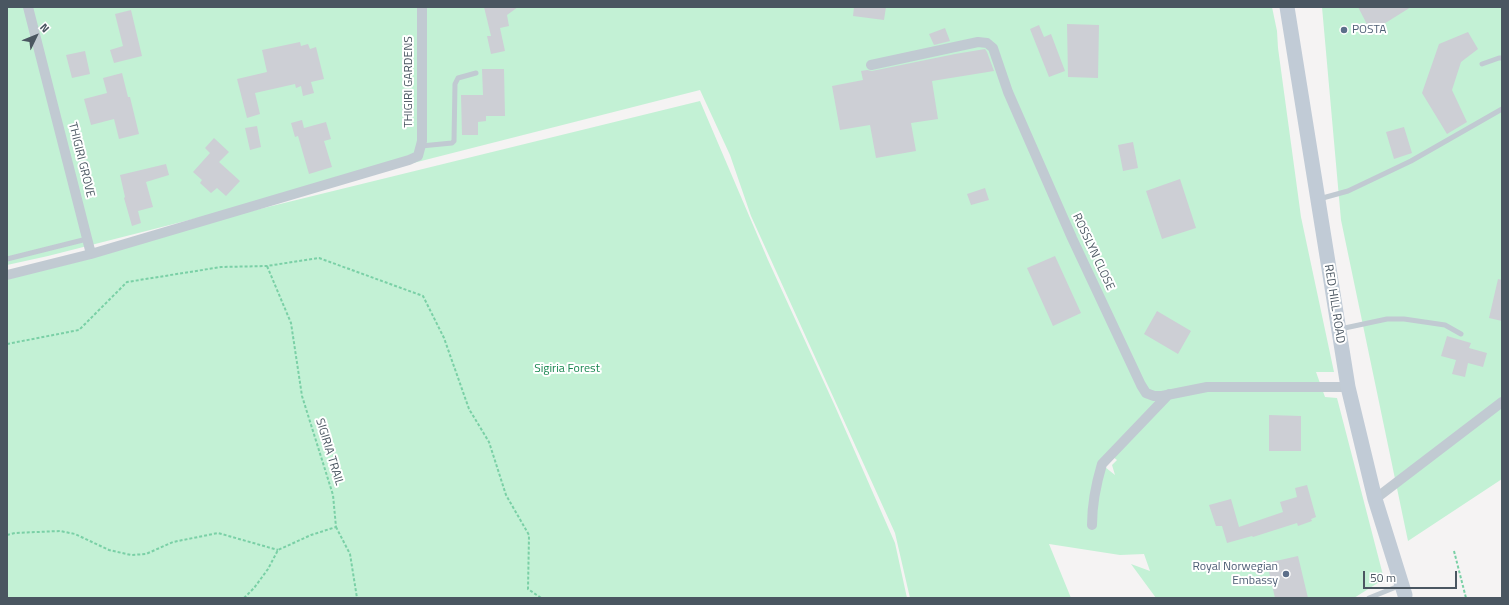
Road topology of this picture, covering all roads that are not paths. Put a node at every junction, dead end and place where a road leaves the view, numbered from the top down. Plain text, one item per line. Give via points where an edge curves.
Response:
1 (28, 7) edge
2 (422, 7) edge
3 (1287, 7) edge
4 (1502, 58) edge
5 (1482, 64) dead end
6 (871, 65) dead end
7 (476, 73) dead end
8 (1502, 109) edge
9 (419, 151) junction
10 (1317, 199) junction
11 (87, 239) junction
12 (91, 254) junction
13 (7, 259) edge
14 (7, 275) edge
15 (1337, 330) junction
16 (1461, 334) dead end
17 (1348, 388) junction
18 (1169, 394) junction
19 (1502, 402) edge
20 (1375, 500) junction
21 (1092, 524) dead end
22 (1403, 590) joint
23 (1369, 598) edge

1 - 11 street, THIGIRI GROVE
2 - 9 street, THIGIRI GARDENS
3 - 10 main road, RED HILL ROAD
4 - 5 lane
6 - 18 street, ROSSLYN CLOSE via 978,42 987,43 993,48 1008,92 1141,385 1146,393 1154,396
7 - 9 lane via 458,78 456,81 454,141
8 - 10 lane via 1411,162 1348,191
9 - 12 street via 409,160
10 - 15 main road, RED HILL ROAD
11 - 12 street, THIGIRI GROVE
11 - 13 lane
12 - 14 street
15 - 16 lane via 1387,319 1404,319 1445,325
15 - 17 main road, RED HILL ROAD
17 - 18 street, ROSSLYN CLOSE via 1207,386
17 - 20 main road, RED HILL ROAD
18 - 21 street via 1102,464
19 - 20 street
20 - 22 main road, RED HILL ROAD
22 - 23 lane

